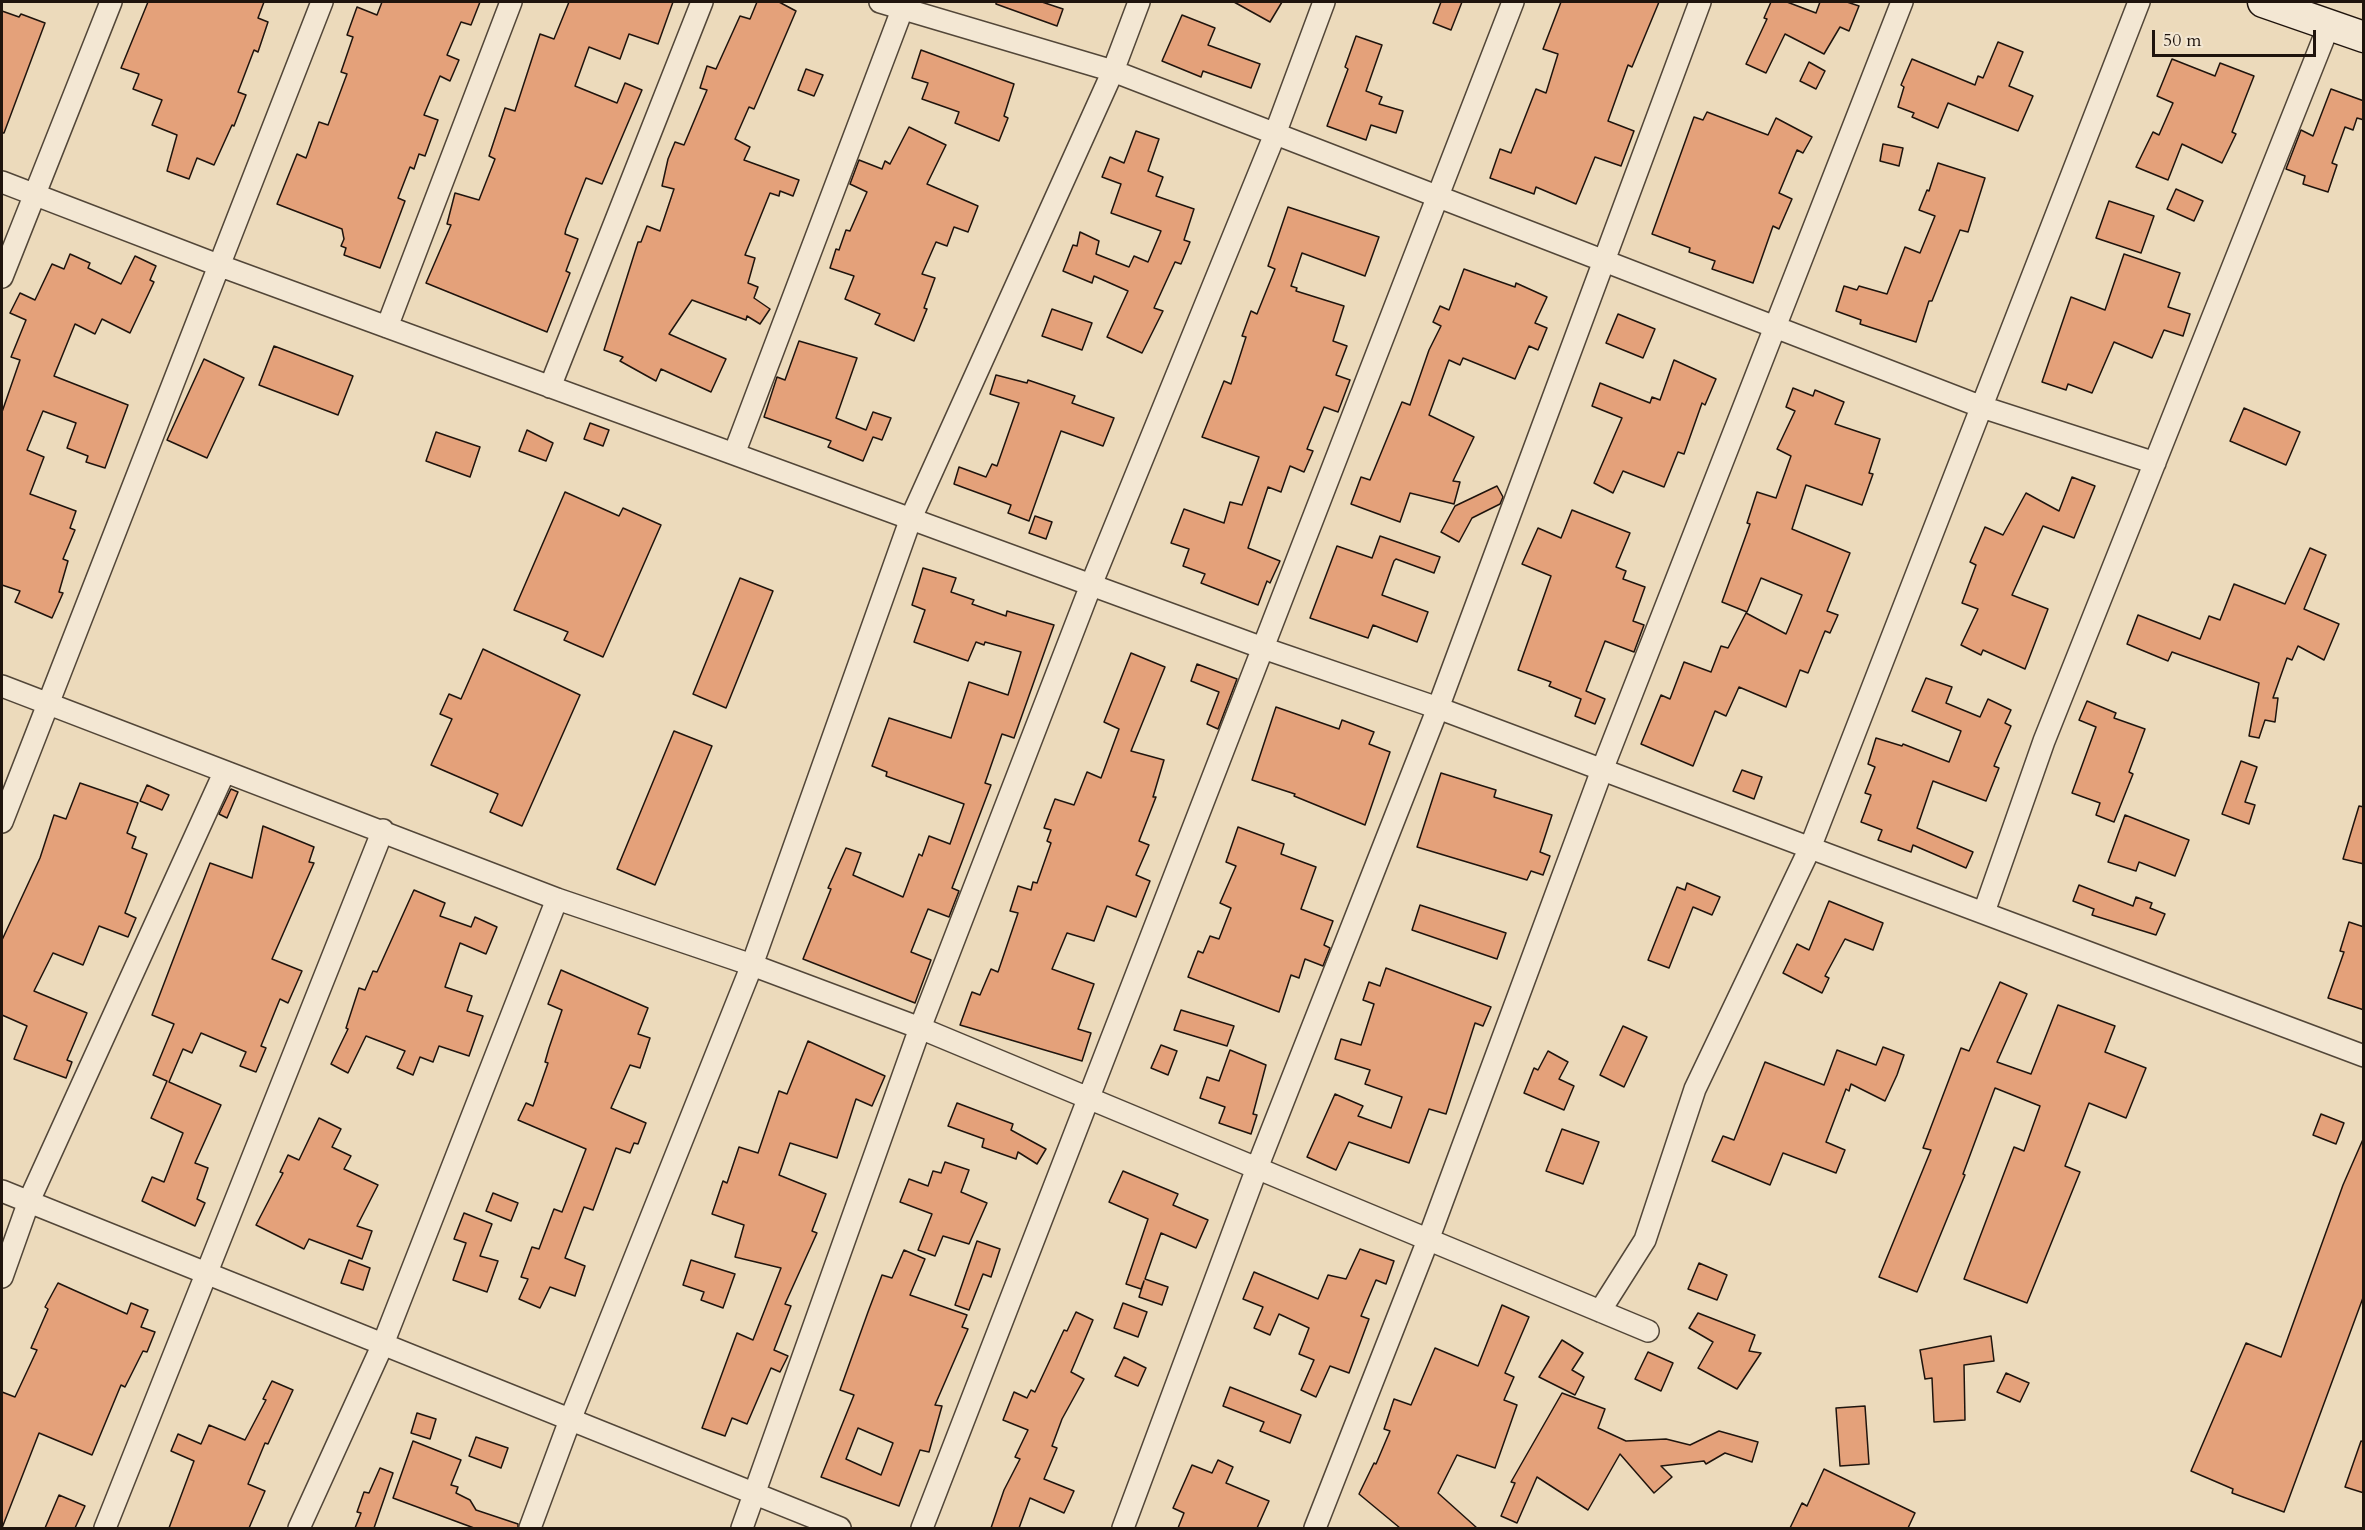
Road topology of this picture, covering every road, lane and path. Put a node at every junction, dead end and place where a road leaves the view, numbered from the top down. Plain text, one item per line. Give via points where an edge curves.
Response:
1 (111, 2) edge
2 (322, 2) edge
3 (511, 2) edge
4 (702, 2) edge
5 (880, 2) edge
6 (1139, 2) edge
7 (1324, 2) edge
8 (1513, 2) edge
9 (1700, 2) edge
10 (1902, 2) edge
11 (2139, 2) edge
12 (2263, 2) edge
13 (904, 6) edge
14 (2330, 25) junction
15 (2364, 37) edge
16 (1113, 71) junction
17 (1275, 134) junction
18 (2, 182) edge
19 (33, 194) junction
20 (1437, 196) junction
21 (1602, 260) junction
22 (218, 265) junction
23 (2, 277) edge
24 (387, 327) junction
25 (1775, 327) junction
26 (550, 387) junction
27 (1982, 408) junction
28 (734, 454) junction
29 (2155, 463) junction
30 (911, 518) junction
31 (1091, 585) junction
32 (1263, 648) junction
33 (2, 686) edge
34 (48, 705) junction
35 (1438, 708) junction
36 (1602, 770) junction
37 (224, 773) junction
38 (2, 822) edge
39 (383, 830) junction
40 (1810, 848) junction
41 (557, 899) junction
42 (1984, 912) junction
43 (752, 965) junction
44 (920, 1028) junction
45 (2364, 1056) edge
46 (1087, 1097) junction
47 (1257, 1168) junction
48 (2, 1191) edge
49 (29, 1202) junction
50 (1428, 1240) junction
51 (205, 1272) junction
52 (2, 1276) edge
53 (1600, 1311) junction
54 (1648, 1331) dead end
55 (382, 1344) junction
56 (570, 1420) junction
57 (756, 1494) junction
58 (105, 1528) edge
59 (299, 1528) edge
60 (530, 1528) edge
61 (742, 1528) edge
62 (840, 1528) edge
63 (922, 1528) edge
64 (1123, 1528) edge
65 (1315, 1528) edge

1 - 19 street
2 - 22 street
3 - 24 street
4 - 26 street
5 - 13 street
6 - 16 street
7 - 17 street
8 - 20 street
9 - 21 street
10 - 25 street
11 - 27 street
12 - 14 street
13 - 16 street
13 - 28 street
14 - 15 street
14 - 29 street
16 - 17 street
16 - 30 street
17 - 20 street
17 - 31 street
18 - 19 street
19 - 22 street
19 - 23 street
20 - 21 street
20 - 32 street
21 - 25 street
21 - 35 street
22 - 24 street
22 - 34 street
24 - 26 street
25 - 27 street
25 - 36 street
26 - 28 street
27 - 29 street
27 - 40 street
28 - 30 street
29 - 42 street via 2044,741
30 - 31 street
30 - 43 street
31 - 32 street
31 - 44 street
32 - 35 street
32 - 46 street
33 - 34 street
34 - 37 street
34 - 38 street
35 - 36 street
35 - 47 street
36 - 40 street
36 - 50 street
37 - 39 street
37 - 49 street
39 - 41 street
39 - 51 street
40 - 42 street
40 - 53 street via 1695,1089 1645,1240
41 - 43 street
41 - 55 street
42 - 45 street
43 - 44 street
43 - 56 street
44 - 46 street
44 - 57 street
46 - 47 street
46 - 63 street
47 - 50 street
47 - 64 street
48 - 49 street
49 - 51 street
49 - 52 street
50 - 53 street
50 - 65 street
51 - 55 street
51 - 58 street
53 - 54 street
55 - 56 street
55 - 59 street
56 - 57 street
56 - 60 street
57 - 61 street
57 - 62 street

